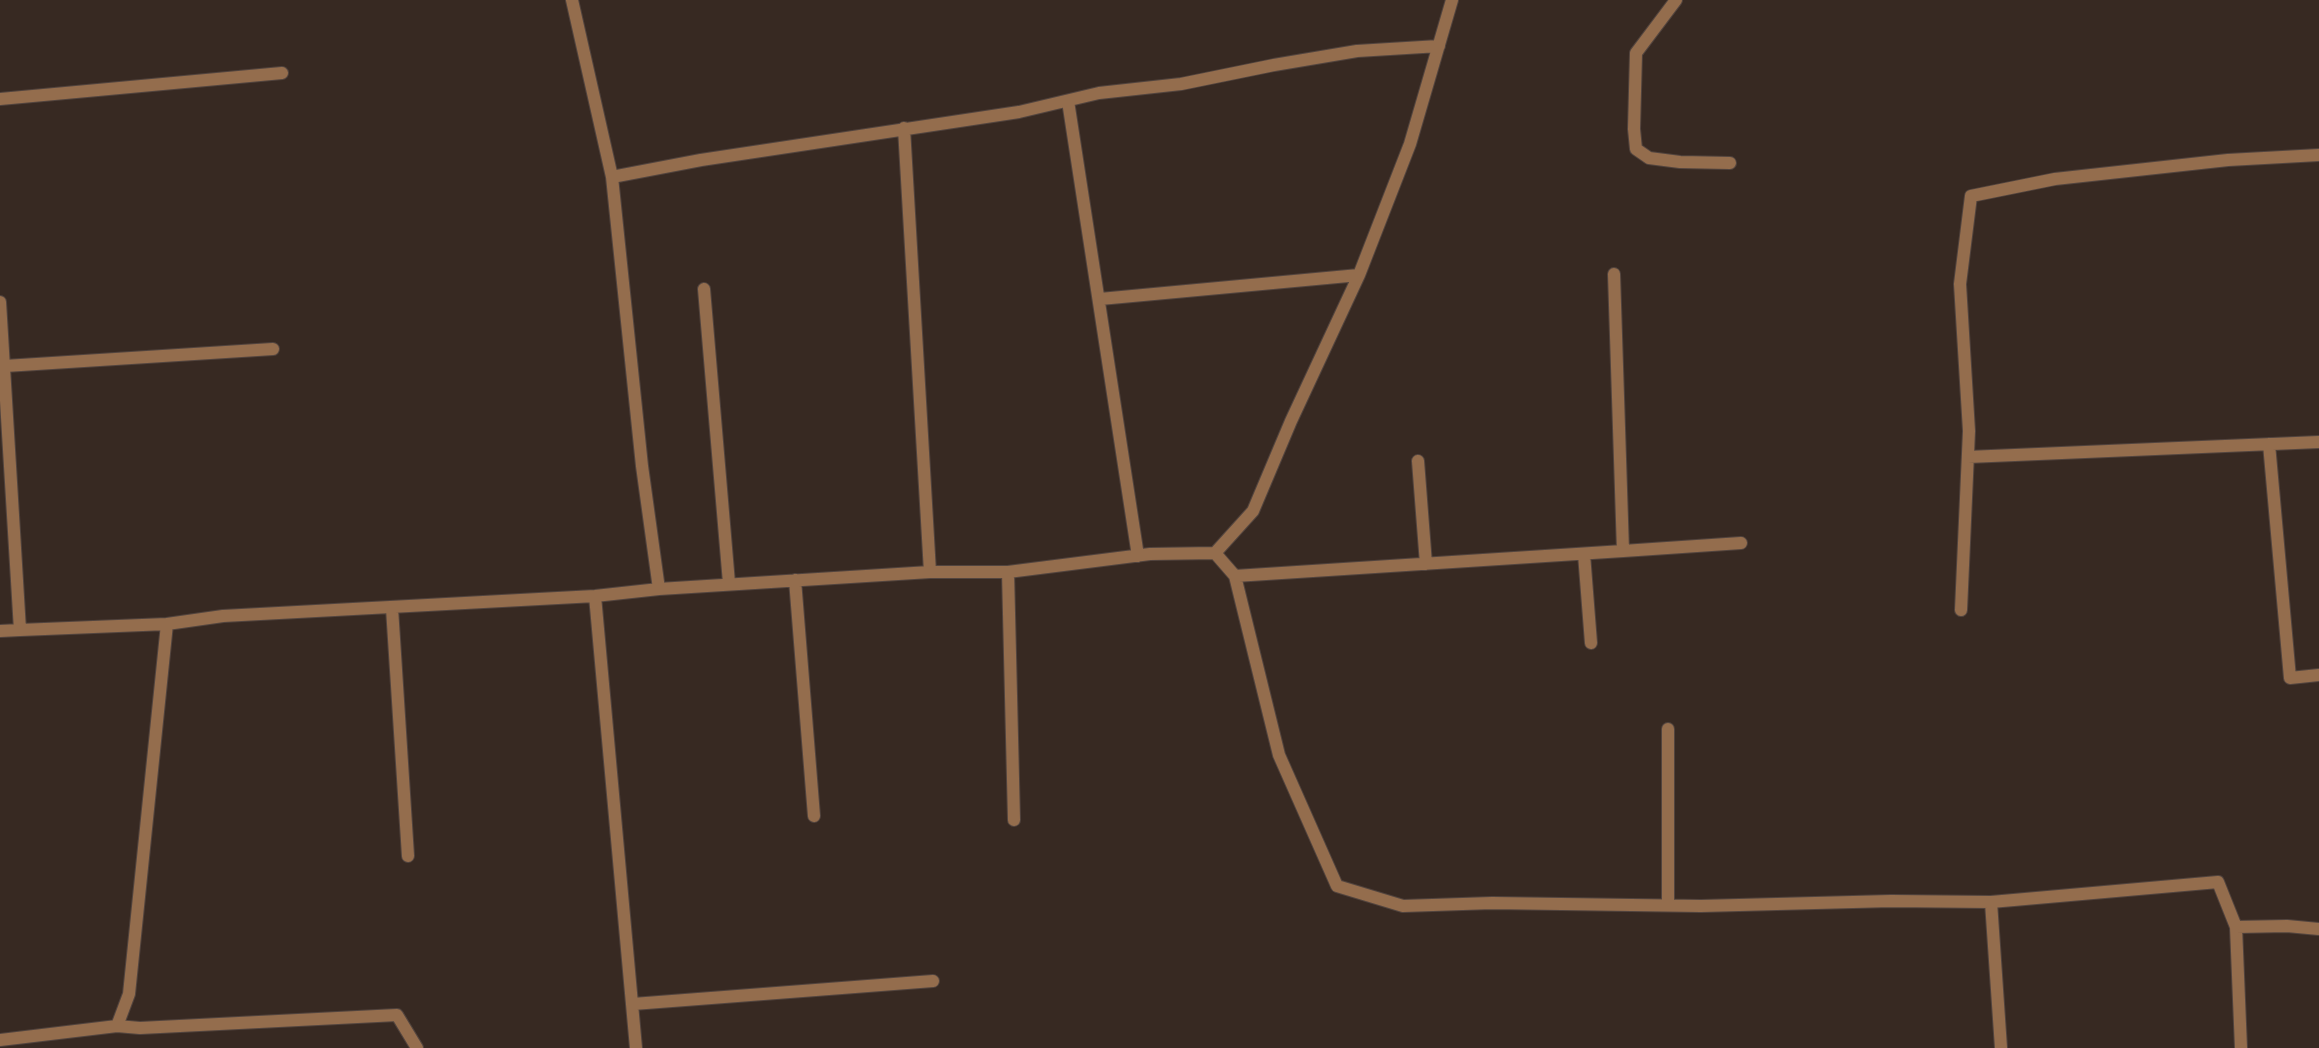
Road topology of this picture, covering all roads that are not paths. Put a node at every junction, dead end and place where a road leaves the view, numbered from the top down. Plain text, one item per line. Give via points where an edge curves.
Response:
1 (572, 0) edge
2 (1452, 0) edge
3 (1676, 0) edge
4 (1439, 46) junction
5 (282, 74) dead end
6 (0, 99) edge
7 (1068, 101) junction
8 (904, 128) junction
9 (2319, 155) edge
10 (1730, 163) dead end
11 (612, 177) junction
12 (1614, 274) dead end
13 (1359, 275) junction
14 (704, 289) dead end
15 (1100, 299) junction
16 (0, 302) edge
17 (273, 349) dead end
18 (3, 358) edge
19 (2319, 442) edge
20 (2269, 444) junction
21 (1968, 457) junction
22 (1418, 461) dead end
23 (1741, 543) dead end
24 (1623, 551) junction
25 (1215, 553) junction
26 (1584, 554) junction
27 (1138, 556) junction
28 (1426, 564) junction
29 (930, 572) junction
30 (1008, 572) junction
31 (1235, 576) junction
32 (795, 580) junction
33 (729, 583) junction
34 (659, 589) junction
35 (595, 596) junction
36 (392, 608) junction
37 (1961, 610) dead end
38 (167, 624) junction
39 (20, 630) junction
40 (0, 631) edge
41 (1591, 643) dead end
42 (2319, 675) edge
43 (1668, 729) dead end
44 (814, 816) dead end
45 (1014, 820) dead end
46 (408, 856) dead end
47 (1990, 902) junction
48 (1668, 905) junction
49 (2236, 927) junction
50 (2319, 929) edge
51 (933, 981) dead end
52 (633, 1004) junction
53 (117, 1026) junction
54 (0, 1040) edge
55 (417, 1048) edge
56 (636, 1048) edge
57 (2001, 1048) edge
58 (2241, 1048) edge

1 - 11 street
2 - 4 street
3 - 10 street via 1636,53 1636,149 1648,158
4 - 7 street via 1357,51
4 - 13 street via 1410,144
5 - 6 street
7 - 8 street via 1020,112
7 - 15 street
8 - 11 street
8 - 29 street
9 - 21 street via 2228,160 2055,179 1971,196 1960,284
11 - 34 street
12 - 24 street
13 - 15 street
13 - 25 street via 1253,511
14 - 33 street
15 - 27 street
16 - 18 street
17 - 18 street
18 - 39 street
19 - 20 street
20 - 21 street
20 - 42 street via 2290,678
21 - 37 street
22 - 28 street
23 - 24 street
24 - 26 street
25 - 27 street
25 - 31 street
26 - 28 street
26 - 41 street
27 - 30 street
28 - 31 street
29 - 30 street
29 - 32 street
30 - 45 street
31 - 48 street via 1280,755 1337,886 1403,906
32 - 33 street
32 - 44 street
33 - 34 street
34 - 35 street
35 - 36 street
35 - 52 street
36 - 38 street via 223,616
36 - 46 street
38 - 39 street
38 - 53 street via 129,994
39 - 40 street
43 - 48 street
47 - 48 street
47 - 49 street via 2218,882
47 - 57 street
49 - 50 street
49 - 58 street
51 - 52 street
52 - 56 street
53 - 54 street
53 - 55 street via 397,1015

